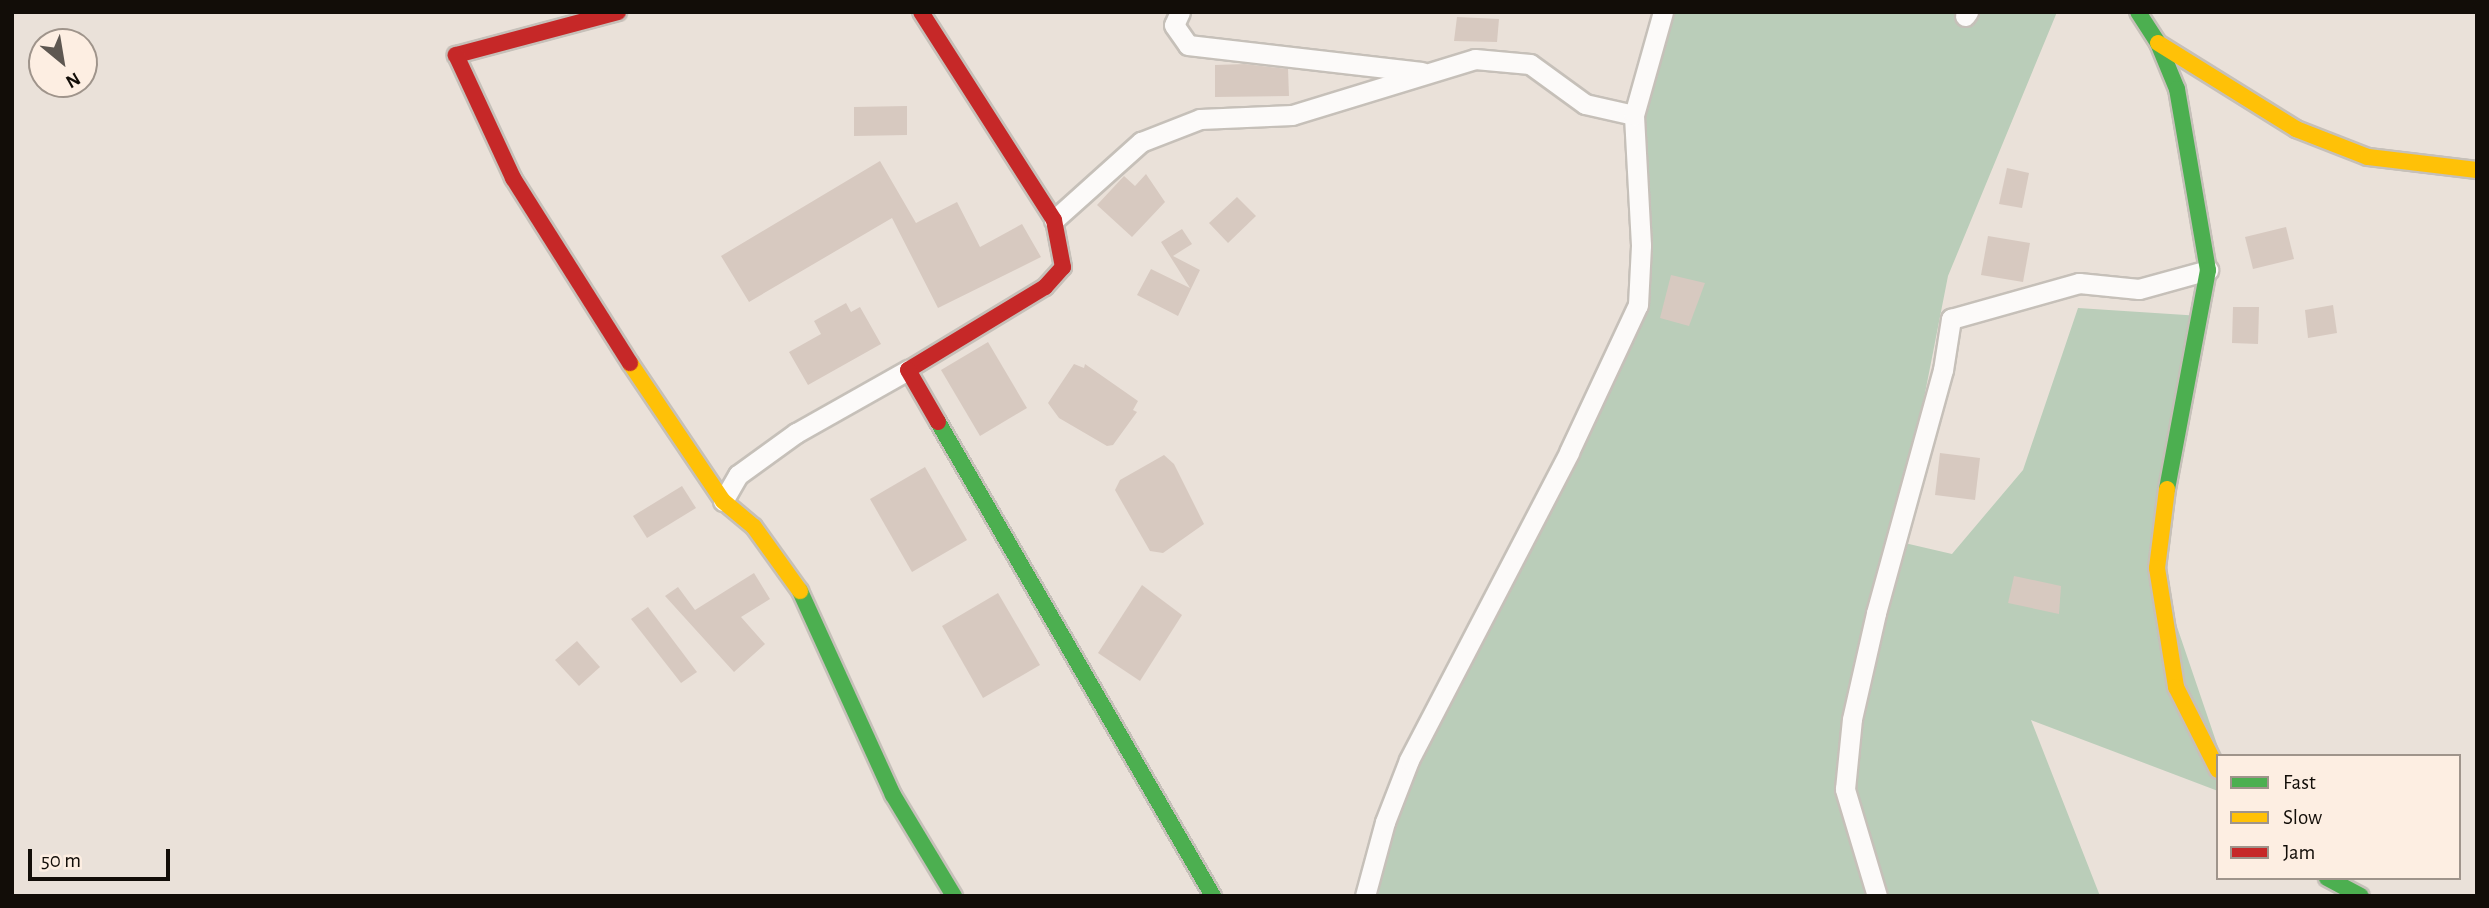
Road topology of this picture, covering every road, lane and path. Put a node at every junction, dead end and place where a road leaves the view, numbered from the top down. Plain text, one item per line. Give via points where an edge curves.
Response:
1 (618, 12) edge
2 (921, 12) edge
3 (1180, 12) edge
4 (1662, 12) edge
5 (2138, 12) edge
6 (2158, 43) junction
7 (1429, 73) junction
8 (1634, 115) junction
9 (2477, 170) edge
10 (1054, 220) junction
11 (2208, 270) junction
12 (908, 370) junction
13 (723, 501) junction
14 (2216, 766) edge
15 (2332, 880) edge
16 (954, 896) edge
17 (1213, 896) edge
18 (1365, 896) edge
19 (1877, 896) edge
20 (2361, 896) edge

1 - 13 street via 456,55 513,178
2 - 10 street
3 - 7 street via 1174,24 1188,45
4 - 8 street
5 - 6 street
6 - 9 street via 2309,134 2368,157
6 - 11 street via 2177,89
7 - 8 street via 1475,60 1530,64 1585,104
7 - 10 street via 1292,115 1200,119 1141,142
8 - 18 street via 1641,245 1638,304 1563,464 1409,760 1385,822
10 - 12 street via 1063,267 1045,286
11 - 14 street via 2161,520 2157,568 2176,687
11 - 19 street via 2139,289 2079,283 1951,319 1943,370 1876,613 1852,719 1845,789
12 - 13 street via 796,433 738,475
12 - 17 street
13 - 16 street via 754,527 796,583 893,795
15 - 20 street

